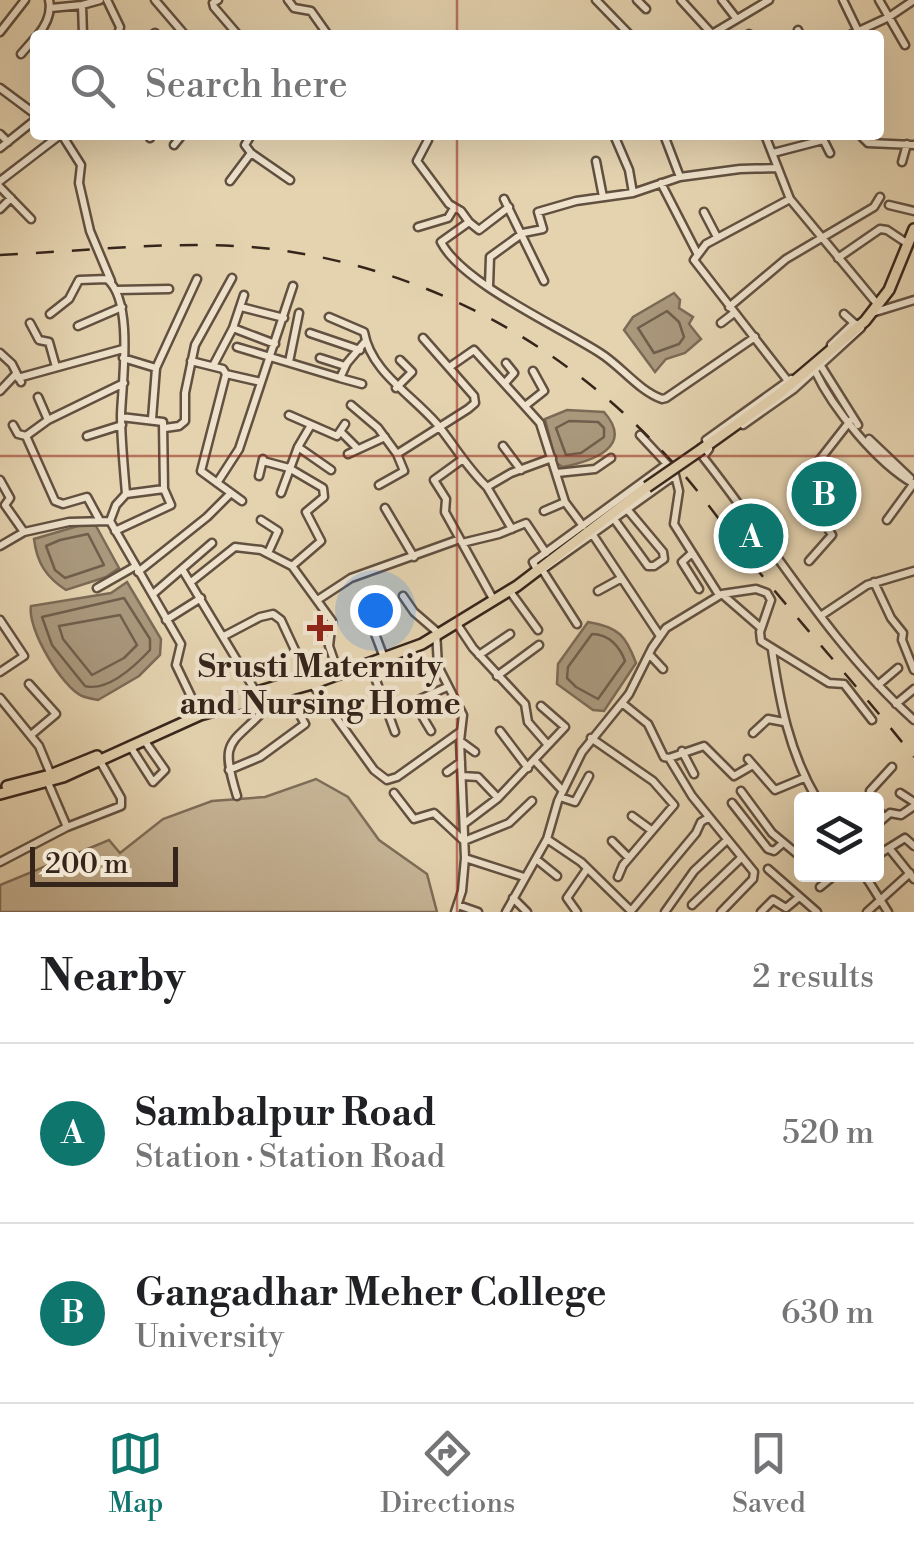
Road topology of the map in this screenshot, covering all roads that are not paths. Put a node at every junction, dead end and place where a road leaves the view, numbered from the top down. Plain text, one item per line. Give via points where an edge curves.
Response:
1 (25, 0) edge
2 (104, 0) edge
3 (154, 0) edge
4 (218, 0) edge
5 (288, 0) edge
6 (596, 0) edge
7 (636, 0) edge
8 (681, 0) edge
9 (722, 0) edge
10 (769, 0) edge
11 (843, 0) edge
12 (879, 0) edge
13 (914, 0) edge
14 (50, 4) edge
15 (82, 6) junction
16 (646, 9) dead end
17 (889, 17) junction
18 (736, 18) junction
19 (39, 30) edge
20 (83, 30) edge
21 (119, 30) edge
22 (181, 30) edge
23 (234, 30) edge
24 (324, 30) edge
25 (624, 30) edge
26 (708, 30) edge
27 (718, 30) edge
28 (853, 30) edge
29 (861, 30) edge
30 (0, 32) edge
31 (30, 44) edge
32 (905, 45) dead end
33 (21, 54) dead end
34 (0, 88) edge
35 (30, 113) edge
36 (30, 122) edge
37 (0, 134) edge
38 (55, 140) edge
39 (64, 140) edge
40 (178, 140) edge
41 (248, 140) edge
42 (428, 140) edge
43 (616, 140) edge
44 (666, 140) edge
45 (768, 140) edge
46 (813, 140) edge
47 (824, 140) edge
48 (865, 140) edge
49 (8, 142) junction
50 (911, 144) edge
51 (174, 145) dead end
52 (0, 148) edge
53 (251, 153) junction
54 (772, 153) junction
55 (830, 153) dead end
56 (596, 162) dead end
57 (902, 162) dead end
58 (778, 168) junction
59 (680, 177) junction
60 (290, 180) dead end
61 (230, 181) dead end
62 (661, 183) junction
63 (0, 184) edge
64 (633, 194) junction
65 (880, 197) dead end
66 (11, 198) junction
67 (602, 198) junction
68 (790, 199) junction
69 (889, 204) dead end
70 (454, 208) junction
71 (0, 210) edge
72 (914, 211) edge
73 (704, 212) dead end
74 (31, 219) dead end
75 (470, 222) junction
76 (418, 227) dead end
77 (914, 229) edge
78 (699, 232) dead end
79 (522, 233) junction
80 (717, 237) junction
81 (820, 237) junction
82 (706, 244) junction
83 (908, 244) junction
84 (697, 253) junction
85 (838, 258) junction
86 (232, 278) dead end
87 (197, 279) dead end
88 (111, 281) junction
89 (544, 281) dead end
90 (293, 286) dead end
91 (489, 286) junction
92 (169, 289) dead end
93 (116, 290) junction
94 (244, 295) dead end
95 (914, 300) edge
96 (241, 307) junction
97 (122, 308) junction
98 (732, 310) junction
99 (299, 313) dead end
100 (50, 314) dead end
101 (844, 314) dead end
102 (328, 317) dead end
103 (284, 318) junction
104 (865, 319) junction
105 (30, 323) dead end
106 (721, 324) dead end
107 (78, 326) dead end
108 (233, 328) junction
109 (310, 334) dead end
110 (754, 336) junction
111 (423, 338) dead end
112 (275, 344) junction
113 (237, 347) dead end
114 (362, 347) junction
115 (0, 354) edge
116 (123, 354) junction
117 (270, 356) junction
118 (320, 358) dead end
119 (400, 360) dead end
120 (191, 361) junction
121 (289, 362) junction
122 (506, 363) dead end
123 (213, 366) junction
124 (345, 366) junction
125 (450, 366) junction
126 (56, 367) junction
127 (156, 368) junction
128 (818, 368) junction
129 (533, 371) dead end
130 (226, 374) junction
131 (19, 378) junction
132 (340, 378) junction
133 (788, 380) junction
134 (261, 382) junction
135 (124, 383) junction
136 (505, 383) junction
137 (362, 384) dead end
138 (396, 388) junction
139 (0, 391) edge
140 (38, 396) dead end
141 (352, 405) dead end
142 (525, 406) junction
143 (289, 415) dead end
144 (152, 419) junction
145 (48, 420) junction
146 (850, 420) junction
147 (121, 421) junction
148 (345, 424) dead end
149 (13, 425) dead end
150 (311, 425) junction
151 (439, 427) junction
152 (166, 428) junction
153 (341, 432) junction
154 (26, 436) junction
155 (87, 436) dead end
156 (640, 436) dead end
157 (386, 437) junction
158 (706, 440) dead end
159 (503, 446) dead end
160 (298, 447) junction
161 (357, 448) junction
162 (348, 454) dead end
163 (397, 454) junction
164 (552, 458) junction
165 (611, 458) dead end
166 (462, 459) junction
167 (667, 464) junction
168 (289, 468) junction
169 (331, 470) dead end
170 (520, 470) junction
171 (557, 474) junction
172 (676, 475) junction
173 (259, 476) dead end
174 (217, 484) junction
175 (914, 484) edge
176 (1, 485) edge
177 (379, 485) dead end
178 (487, 487) junction
179 (164, 489) junction
180 (280, 493) dead end
181 (126, 494) junction
182 (230, 494) junction
183 (242, 501) dead end
184 (565, 502) junction
185 (3, 507) edge
186 (385, 508) dead end
187 (627, 509) junction
188 (544, 511) dead end
189 (614, 519) junction
190 (100, 520) junction
191 (261, 520) dead end
192 (887, 520) dead end
193 (110, 521) junction
194 (582, 526) junction
195 (512, 529) junction
196 (115, 531) junction
197 (24, 532) junction
198 (593, 535) junction
199 (461, 541) junction
200 (212, 543) dead end
201 (0, 546) edge
202 (268, 553) junction
203 (692, 553) junction
204 (414, 556) junction
205 (808, 561) dead end
206 (542, 564) junction
207 (292, 566) junction
208 (182, 568) junction
209 (136, 570) junction
210 (914, 571) edge
211 (620, 578) junction
212 (522, 579) junction
213 (191, 582) junction
214 (874, 582) junction
215 (97, 588) dead end
216 (699, 589) dead end
217 (509, 590) junction
218 (598, 591) dead end
219 (153, 594) junction
220 (720, 594) junction
221 (404, 596) dead end
222 (492, 597) junction
223 (200, 598) junction
224 (319, 599) junction
225 (822, 615) junction
226 (369, 618) dead end
227 (0, 620) edge
228 (166, 620) junction
229 (456, 624) junction
230 (577, 624) dead end
231 (761, 628) junction
232 (538, 630) dead end
233 (437, 634) junction
234 (510, 634) dead end
235 (224, 636) junction
236 (660, 636) junction
237 (540, 645) dead end
238 (772, 649) junction
239 (382, 654) junction
240 (649, 654) junction
241 (479, 655) junction
242 (370, 664) junction
243 (898, 668) dead end
244 (914, 668) edge
245 (337, 669) junction
246 (663, 669) dead end
247 (0, 672) edge
248 (497, 676) junction
249 (310, 681) junction
250 (29, 684) dead end
251 (878, 685) junction
252 (448, 687) junction
253 (914, 689) edge
254 (286, 691) junction
255 (256, 692) junction
256 (272, 696) junction
257 (0, 698) edge
258 (622, 703) junction
259 (896, 704) junction
260 (541, 706) dead end
261 (199, 713) junction
262 (872, 720) dead end
263 (914, 720) edge
264 (784, 722) junction
265 (461, 731) junction
266 (500, 731) dead end
267 (395, 732) dead end
268 (431, 732) dead end
269 (753, 733) dead end
270 (31, 735) junction
271 (591, 738) junction
272 (144, 740) junction
273 (460, 741) junction
274 (548, 745) junction
275 (130, 746) junction
276 (476, 752) dead end
277 (682, 752) junction
278 (670, 758) junction
279 (100, 761) junction
280 (461, 762) junction
281 (531, 764) junction
282 (892, 767) dead end
283 (230, 770) junction
284 (448, 772) dead end
285 (694, 774) dead end
286 (462, 776) junction
287 (589, 776) dead end
288 (49, 778) junction
289 (804, 778) junction
290 (0, 791) edge
291 (741, 791) dead end
292 (812, 792) edge
293 (871, 792) edge
294 (394, 793) dead end
295 (900, 793) dead end
296 (562, 794) junction
297 (238, 796) dead end
298 (498, 798) junction
299 (532, 801) dead end
300 (732, 803) dead end
301 (914, 804) edge
302 (632, 816) dead end
303 (708, 818) junction
304 (884, 818) edge
305 (464, 824) junction
306 (67, 828) junction
307 (651, 830) junction
308 (546, 838) junction
309 (727, 840) junction
310 (464, 841) junction
311 (612, 842) dead end
312 (783, 843) junction
313 (914, 846) edge
314 (889, 848) junction
315 (884, 851) edge
316 (794, 853) edge
317 (742, 857) junction
318 (465, 858) junction
319 (629, 858) junction
320 (536, 859) junction
321 (0, 862) edge
322 (587, 869) junction
323 (768, 869) dead end
324 (558, 876) dead end
325 (912, 876) edge
326 (524, 877) junction
327 (618, 877) dead end
328 (869, 882) edge
329 (513, 898) junction
330 (798, 898) junction
331 (881, 901) junction
332 (692, 905) dead end
333 (457, 908) edge
334 (478, 912) edge
335 (506, 912) edge
336 (527, 912) edge
337 (577, 912) edge
338 (631, 912) edge
339 (665, 912) edge
340 (721, 912) edge
341 (761, 912) edge
342 (818, 912) edge
343 (867, 912) edge
344 (888, 912) edge

1 - 30 street
2 - 15 street
2 - 21 street
3 - 22 street
4 - 23 street via 214,7
5 - 24 street via 311,11
6 - 25 street
7 - 16 street
8 - 26 street
9 - 18 street
10 - 18 street
11 - 28 street
12 - 17 street
13 - 17 street
14 - 15 street
14 - 19 street
15 - 20 street
17 - 29 street
17 - 32 street
18 - 27 street
31 - 33 street
34 - 35 street
36 - 49 street
37 - 49 street
38 - 63 street
39 - 88 street via 81,166 90,232
40 - 51 street
41 - 53 street
42 - 70 street via 417,161
43 - 64 street
44 - 59 street
45 - 54 street
46 - 54 street
47 - 55 street
48 - 50 street
49 - 52 street
50 - 57 street
53 - 60 street
53 - 61 street
54 - 58 street
56 - 67 street
58 - 59 street
58 - 68 street
59 - 62 street
62 - 64 street
62 - 84 street
63 - 66 street
64 - 67 street
65 - 81 street
66 - 71 street
66 - 74 street
67 - 79 street via 538,212 543,228
68 - 80 street
68 - 81 street
69 - 72 street
70 - 75 street
70 - 76 street via 448,218
73 - 80 street
75 - 79 street via 479,230 507,203
75 - 91 street via 442,245
77 - 83 main road
78 - 82 street
79 - 89 street
79 - 91 street via 490,257
80 - 82 street
81 - 85 street
81 - 98 street
82 - 84 street
83 - 85 street via 880,229
83 - 104 main road
84 - 98 street via 695,262
85 - 104 street
86 - 120 street
87 - 127 street
88 - 93 street
88 - 100 street via 79,280
90 - 103 street
91 - 110 street via 662,400
92 - 93 street
93 - 97 street
94 - 96 street
95 - 104 street
96 - 103 street
96 - 108 street
97 - 107 street
97 - 116 street
98 - 106 street
98 - 110 street
99 - 121 street
101 - 104 street
102 - 114 street via 364,332
103 - 112 street
104 - 128 street
104 - 133 street
104 - 206 main road, bridge via 779,394
105 - 126 street via 38,340 48,342
108 - 112 street
108 - 123 street
109 - 114 street
110 - 133 street
111 - 125 street
112 - 117 street
113 - 117 street
114 - 124 street
114 - 138 street
115 - 131 street
116 - 126 street
116 - 127 street
116 - 135 street
117 - 121 street
117 - 134 street
118 - 124 street
119 - 138 street via 412,372
120 - 123 street
120 - 152 street via 185,421
121 - 132 street
122 - 136 street via 514,373
123 - 130 street
124 - 132 street
125 - 136 street via 474,350
125 - 151 street via 476,400
126 - 131 street
127 - 144 street
128 - 146 street
128 - 175 street via 862,431
128 - 225 street via 703,455
129 - 142 street via 544,391
130 - 134 street
130 - 174 street via 200,468
131 - 139 street
132 - 137 street
133 - 158 street
134 - 174 street via 239,450
135 - 145 street
135 - 147 street
136 - 142 street
138 - 151 street
140 - 145 street
141 - 157 street
142 - 164 street via 540,423
143 - 150 street
144 - 147 street
144 - 152 street
145 - 154 street
146 - 175 street
146 - 205 street via 800,485 832,535
147 - 155 street
147 - 181 street
148 - 153 street
149 - 154 street
150 - 153 street via 334,436
150 - 160 street
151 - 163 street
151 - 166 street
152 - 179 street
153 - 161 street
154 - 190 street via 56,502 88,498
156 - 167 street
157 - 161 street
157 - 163 street
159 - 170 street
160 - 168 street
160 - 169 street
161 - 162 street
163 - 177 street via 404,471
164 - 170 street
164 - 171 street
165 - 171 street via 595,468
166 - 178 street
166 - 199 street via 433,478
167 - 172 street
167 - 194 street
168 - 173 street via 263,460
168 - 180 street
168 - 207 street via 325,494 306,512 321,541
170 - 178 street
171 - 184 street
172 - 187 street
172 - 203 street via 674,524
174 - 182 street
175 - 192 street
176 - 185 street via 10,498
178 - 195 street
179 - 181 street
179 - 196 street via 171,507
181 - 193 street
182 - 183 street
182 - 209 street
184 - 188 street
184 - 194 street
185 - 197 street
186 - 204 street
187 - 189 street
187 - 189 street via 664,559 648,566
189 - 198 street
190 - 193 street
190 - 197 street
191 - 202 street via 278,531
193 - 196 street
194 - 206 street
195 - 199 street
195 - 206 street via 528,524
196 - 209 street
197 - 201 street
198 - 206 street
198 - 211 street
199 - 204 street
199 - 222 street
200 - 208 street
202 - 207 street
202 - 213 street via 235,548
203 - 216 street via 682,562
203 - 220 street
204 - 224 street via 351,578
206 - 212 main road
206 - 230 street
207 - 224 street
208 - 213 street
208 - 219 street
209 - 215 street
209 - 219 street
210 - 214 street
211 - 218 street
211 - 236 street
212 - 217 main road
212 - 222 main road
213 - 223 street
214 - 225 street
214 - 244 street
217 - 229 main road
217 - 232 street
219 - 228 street
220 - 231 street
220 - 231 street via 767,594
220 - 236 street
221 - 233 street
222 - 233 main road
223 - 228 street
223 - 235 street
224 - 245 street via 332,621 329,646
225 - 251 street
226 - 239 street
227 - 247 street via 24,656
228 - 261 street via 181,644 176,665
229 - 233 main road
229 - 241 street
231 - 238 street via 762,641
233 - 239 main road
233 - 242 main road
233 - 252 street via 438,666
234 - 241 street
235 - 249 street via 273,614
235 - 255 street
236 - 240 street
237 - 248 street
238 - 262 street via 844,684
238 - 264 street
239 - 245 main road
240 - 246 street
240 - 258 street
241 - 248 street
242 - 249 main road
242 - 267 street
243 - 251 street
245 - 249 main road
248 - 274 street via 525,704 528,722
249 - 254 main road
249 - 255 main road
249 - 265 street via 386,780
250 - 270 street via 56,714
251 - 259 street
252 - 265 street via 463,715
252 - 268 street via 415,704
253 - 259 street
254 - 256 main road
254 - 283 street via 305,724
255 - 261 main road
256 - 261 main road
256 - 283 street via 232,742
257 - 270 street
258 - 271 street
258 - 278 street via 644,718
259 - 263 street
260 - 274 street via 565,725
261 - 272 main road
261 - 288 main road
264 - 269 street via 768,719
264 - 289 street
265 - 273 street
266 - 281 street
270 - 288 street
271 - 296 street
271 - 307 street via 673,801
272 - 275 main road
272 - 275 street via 165,770 153,782
273 - 276 street
273 - 280 street
274 - 281 street
275 - 279 main road
277 - 278 street
277 - 285 street
277 - 289 street via 704,746 734,776 751,762 775,790
278 - 303 street
279 - 288 main road
279 - 306 street via 123,804
280 - 284 street
280 - 286 street
281 - 296 street
281 - 298 street
282 - 293 street
283 - 297 street
286 - 298 street via 478,777
286 - 305 street
287 - 296 street via 575,802
288 - 290 main road
288 - 306 street
289 - 292 street
291 - 312 street
294 - 310 street via 414,819 434,813
295 - 301 street
296 - 308 street
298 - 305 street
299 - 310 street via 509,824
300 - 312 street via 768,849
301 - 304 street
302 - 307 street
303 - 309 street
303 - 338 street
305 - 310 street
306 - 321 street
307 - 319 street
308 - 320 street
308 - 322 street
309 - 317 street
309 - 339 street via 694,870
310 - 318 street
311 - 319 street
312 - 316 street
313 - 314 street via 905,838
314 - 315 street
314 - 325 street
317 - 332 street
317 - 340 street via 755,876
318 - 326 street
318 - 333 street
319 - 327 street
320 - 324 street
320 - 326 street
322 - 337 street via 566,898
322 - 338 street
323 - 330 street
325 - 331 street
326 - 329 street
328 - 331 street
329 - 335 street
329 - 336 street
330 - 341 street via 786,908 774,900
330 - 342 street
331 - 343 street
331 - 344 street
333 - 334 street

